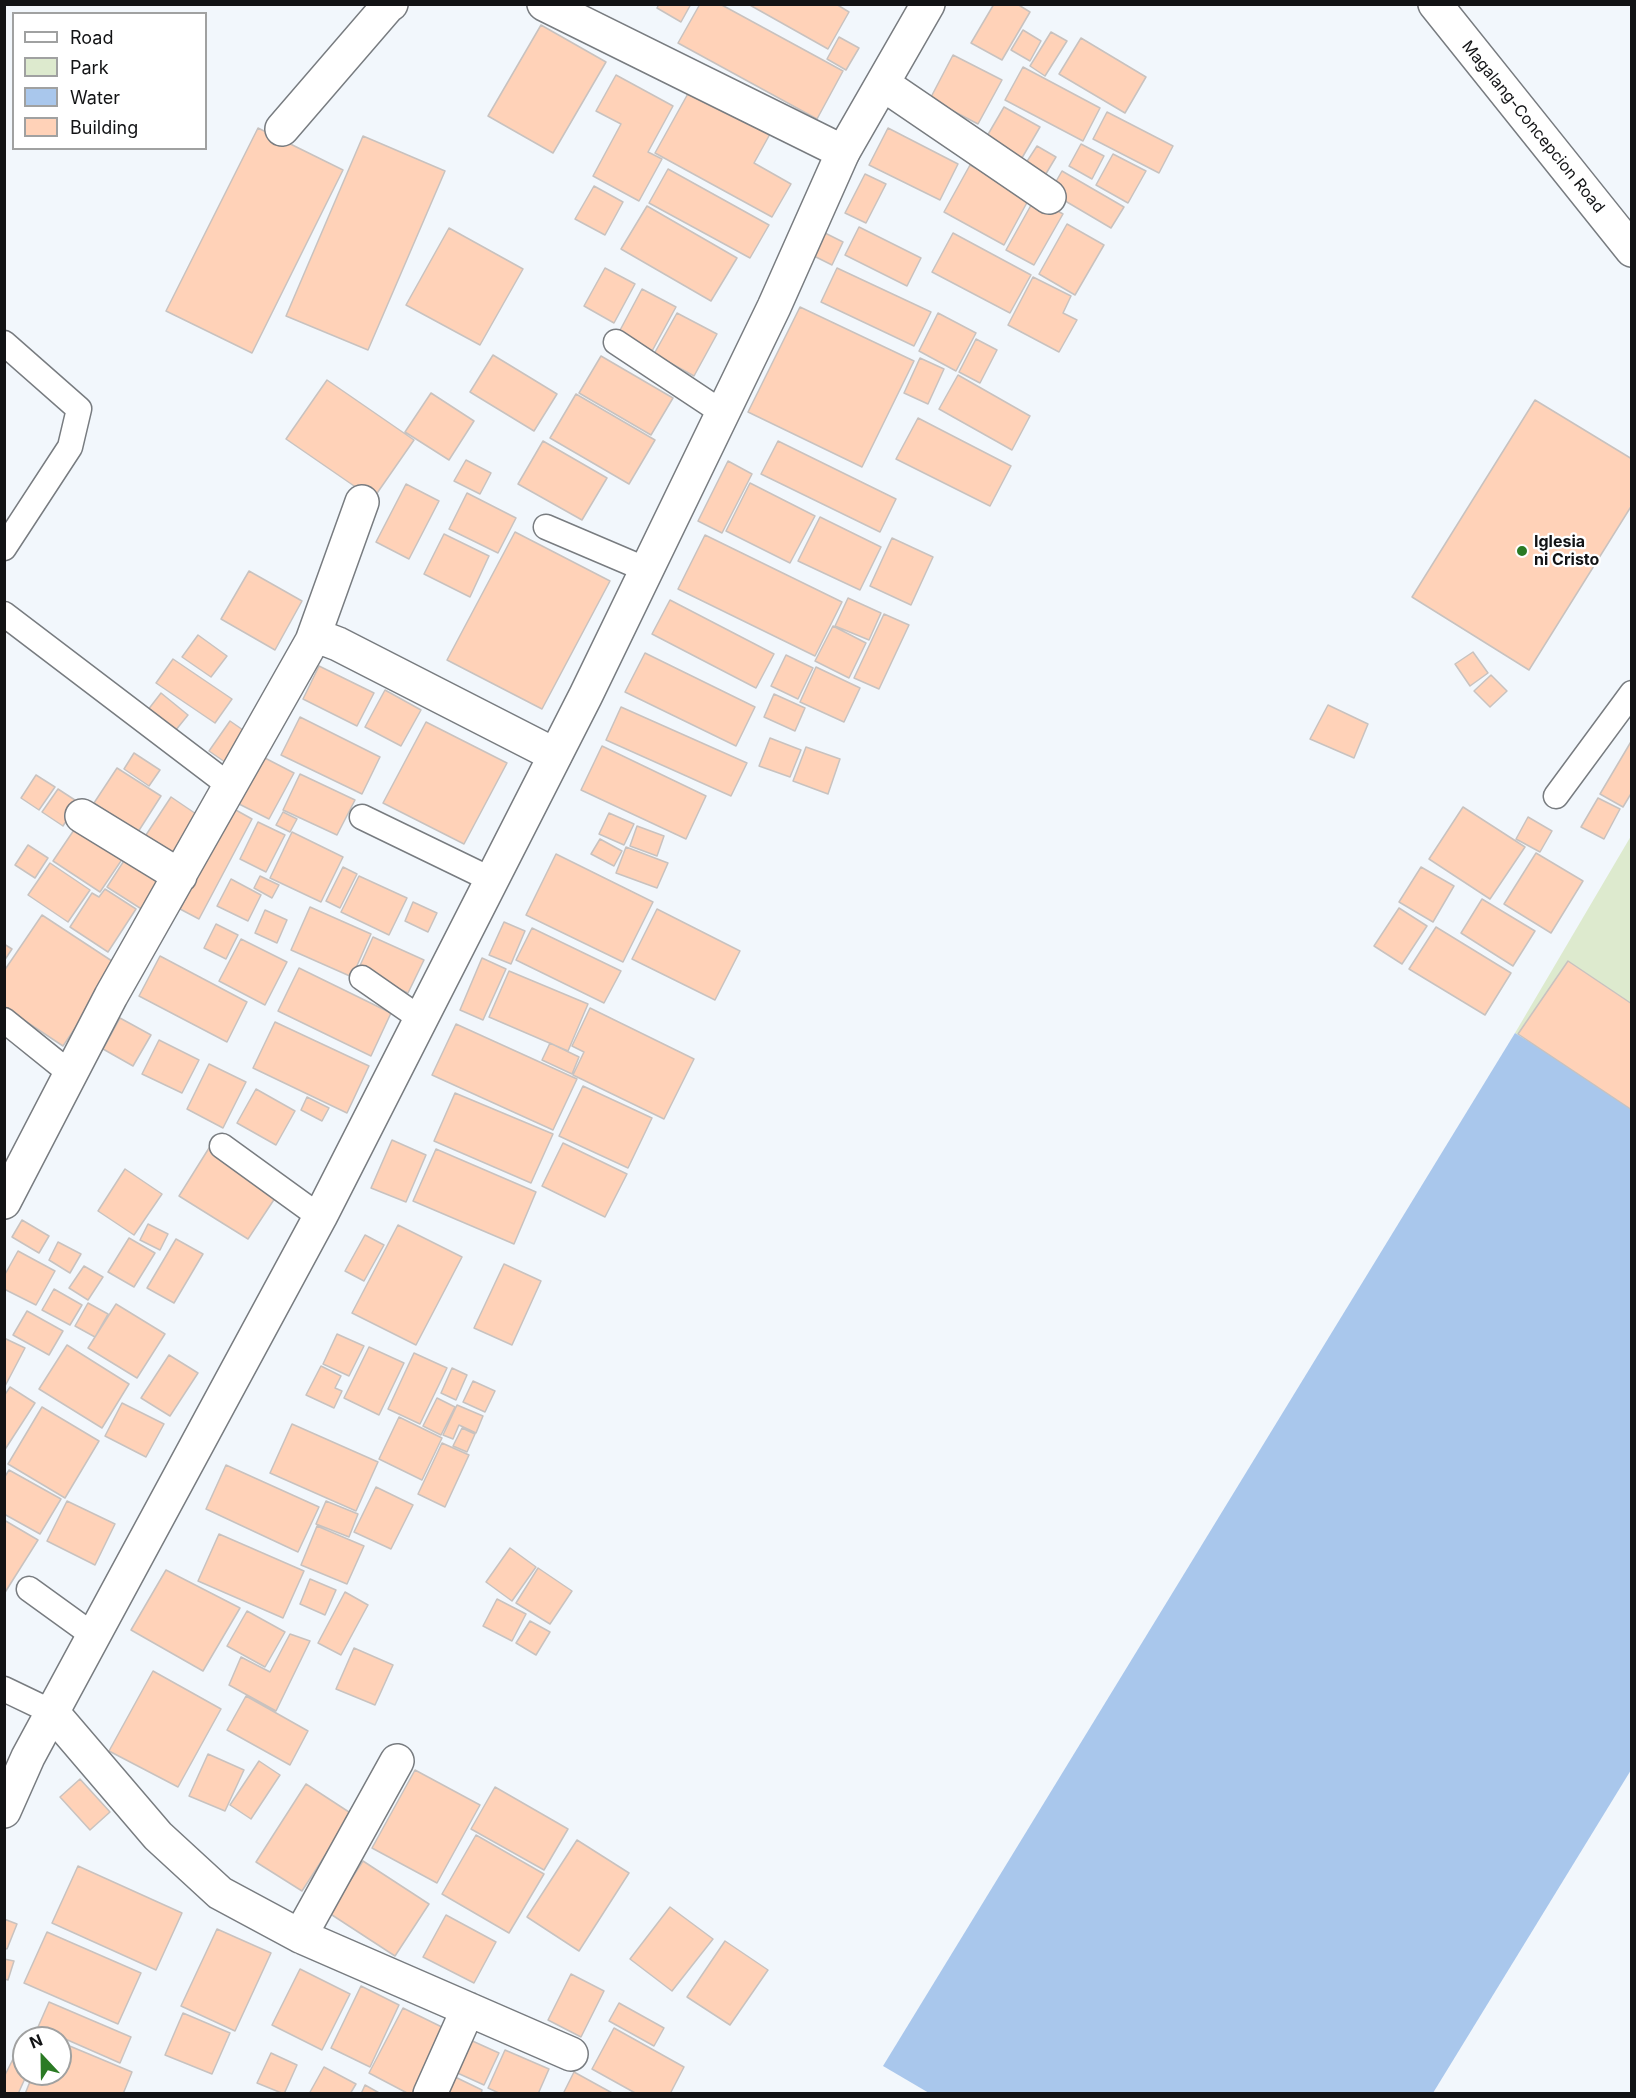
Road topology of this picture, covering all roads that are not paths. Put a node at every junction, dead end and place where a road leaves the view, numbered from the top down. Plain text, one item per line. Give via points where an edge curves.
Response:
1 (392, 4) edge
2 (544, 4) edge
3 (928, 4) edge
4 (1435, 4) edge
5 (883, 84) junction
6 (282, 129) dead end
7 (843, 152) junction
8 (1050, 197) dead end
9 (1632, 250) edge
10 (616, 342) dead end
11 (4, 343) edge
12 (723, 413) junction
13 (362, 502) dead end
14 (546, 527) dead end
15 (4, 548) edge
16 (646, 570) junction
17 (4, 614) edge
18 (312, 641) junction
19 (1632, 693) edge
20 (555, 755) junction
21 (230, 786) junction
22 (1556, 796) dead end
23 (82, 816) dead end
24 (362, 817) dead end
25 (180, 876) junction
26 (492, 880) junction
27 (362, 978) dead end
28 (421, 1019) junction
29 (4, 1020) edge
30 (71, 1074) junction
31 (222, 1146) dead end
32 (4, 1202) edge
33 (320, 1217) junction
34 (29, 1589) dead end
35 (94, 1636) junction
36 (4, 1689) edge
37 (52, 1712) junction
38 (397, 1761) dead end
39 (4, 1811) edge
40 (300, 1936) junction
41 (468, 2009) junction
42 (571, 2055) dead end
43 (430, 2094) edge

1 - 6 street
2 - 7 street
3 - 5 street
4 - 9 street, Magalang-Concepcion Road
5 - 7 street
5 - 8 street
7 - 12 street
10 - 12 lane
11 - 15 lane via 79,409 70,447
12 - 16 street
13 - 18 street
14 - 16 lane
16 - 20 street
17 - 21 lane
18 - 20 street via 325,639 338,644
18 - 21 street
19 - 22 lane
20 - 26 street
21 - 25 street
23 - 25 street
24 - 26 lane
25 - 30 street
26 - 28 street
27 - 28 lane
28 - 33 street
29 - 30 lane
30 - 32 street
31 - 33 lane
33 - 35 street
34 - 35 lane
35 - 37 street
36 - 37 lane
37 - 39 street
37 - 40 street via 158,1836 220,1893
38 - 40 street
40 - 41 street
41 - 42 street
41 - 43 street

